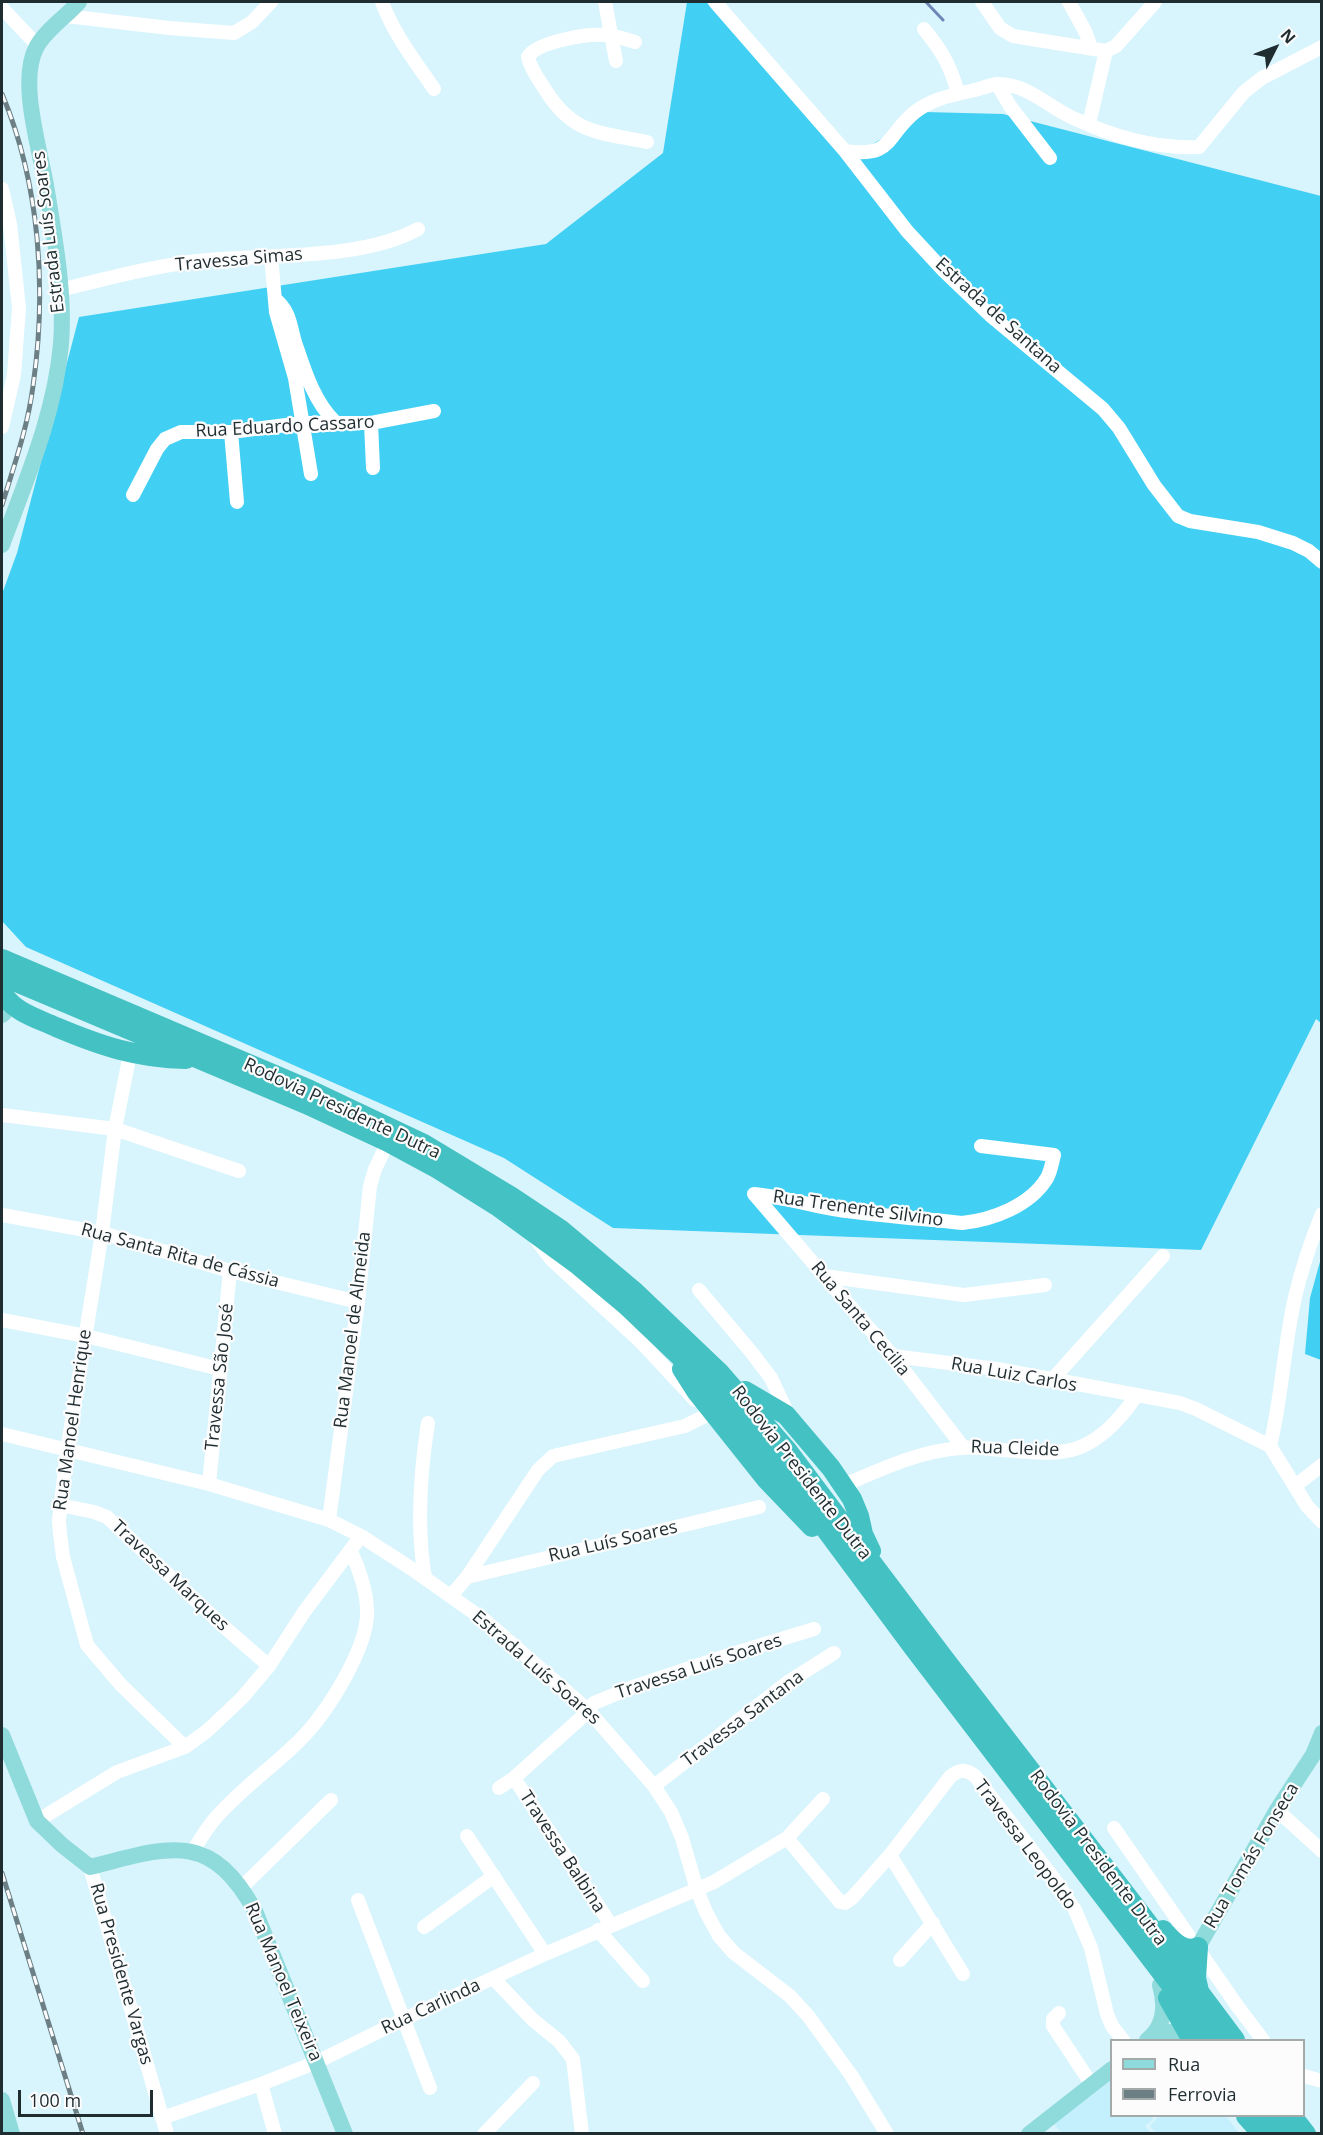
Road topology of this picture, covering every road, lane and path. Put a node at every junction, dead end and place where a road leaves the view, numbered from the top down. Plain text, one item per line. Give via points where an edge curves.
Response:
1 (79, 2) edge
2 (271, 2) edge
3 (382, 2) edge
4 (605, 2) edge
5 (715, 2) edge
6 (982, 2) edge
7 (1069, 2) edge
8 (1152, 3) edge
9 (2, 8) edge
10 (66, 16) junction
11 (924, 29) dead end
12 (612, 36) junction
13 (635, 42) dead end
14 (37, 45) junction
15 (1091, 47) junction
16 (1322, 47) edge
17 (1106, 51) junction
18 (615, 61) dead end
19 (997, 84) junction
20 (434, 89) dead end
21 (958, 93) junction
22 (1089, 124) junction
23 (647, 142) dead end
24 (880, 150) junction
25 (846, 151) junction
26 (1050, 158) dead end
27 (868, 179) junction
28 (2, 189) edge
29 (418, 229) dead end
30 (271, 256) junction
31 (60, 290) junction
32 (275, 298) junction
33 (434, 411) dead end
34 (335, 422) junction
35 (302, 423) junction
36 (370, 423) junction
37 (2, 427) edge
38 (231, 432) junction
39 (373, 468) dead end
40 (311, 474) dead end
41 (134, 495) dead end
42 (237, 502) dead end
43 (2, 544) edge
44 (1322, 562) edge
45 (2, 951) edge
46 (2, 959) edge
47 (2, 976) edge
48 (5, 1005) edge
49 (130, 1054) junction
50 (232, 1057) junction
51 (197, 1059) junction
52 (2, 1115) edge
53 (115, 1129) junction
54 (388, 1142) junction
55 (981, 1146) dead end
56 (239, 1171) dead end
57 (754, 1194) joint
58 (1322, 1214) edge
59 (2, 1215) edge
60 (532, 1232) junction
61 (102, 1233) junction
62 (1163, 1256) dead end
63 (607, 1268) junction
64 (230, 1271) junction
65 (824, 1276) junction
66 (1045, 1285) dead end
67 (699, 1290) dead end
68 (358, 1302) junction
69 (2, 1320) edge
70 (86, 1336) junction
71 (667, 1344) junction
72 (893, 1356) junction
73 (220, 1369) junction
74 (1052, 1380) junction
75 (1136, 1396) junction
76 (713, 1416) junction
77 (791, 1421) junction
78 (428, 1423) dead end
79 (2, 1434) edge
80 (1270, 1446) junction
81 (963, 1447) junction
82 (67, 1451) junction
83 (1322, 1465) edge
84 (209, 1484) junction
85 (844, 1485) junction
86 (1295, 1486) junction
87 (60, 1505) junction
88 (759, 1507) dead end
89 (329, 1520) junction
90 (1322, 1522) edge
91 (361, 1536) junction
92 (351, 1552) junction
93 (467, 1577) junction
94 (425, 1578) junction
95 (452, 1596) junction
96 (814, 1629) dead end
97 (834, 1653) dead end
98 (269, 1666) junction
99 (949, 1694) junction
100 (588, 1710) junction
101 (984, 1710) junction
102 (1322, 1733) edge
103 (2, 1735) edge
104 (185, 1747) junction
105 (514, 1778) junction
106 (654, 1786) junction
107 (499, 1788) dead end
108 (823, 1799) dead end
109 (331, 1800) dead end
110 (1277, 1810) junction
111 (37, 1821) junction
112 (1114, 1828) dead end
113 (467, 1836) dead end
114 (787, 1838) junction
115 (193, 1851) junction
116 (1322, 1851) edge
117 (891, 1855) junction
118 (90, 1867) junction
119 (494, 1876) junction
120 (242, 1887) junction
121 (697, 1890) junction
122 (358, 1900) dead end
123 (1142, 1914) junction
124 (933, 1923) junction
125 (1125, 1926) junction
126 (424, 1927) dead end
127 (605, 1928) junction
128 (1198, 1947) junction
129 (545, 1954) junction
130 (900, 1960) dead end
131 (963, 1974) dead end
132 (492, 1978) junction
133 (643, 1981) dead end
134 (1160, 1985) junction
135 (1200, 1994) junction
136 (1059, 2013) dead end
137 (404, 2019) junction
138 (1151, 2037) edge
139 (1122, 2039) edge
140 (1185, 2039) edge
141 (1191, 2039) edge
142 (1212, 2039) edge
143 (1234, 2039) edge
144 (1262, 2039) edge
145 (317, 2062) junction
146 (1110, 2071) edge
147 (1305, 2076) edge
148 (1322, 2081) edge
149 (533, 2083) dead end
150 (261, 2084) junction
151 (1092, 2085) junction
152 (429, 2088) dead end
153 (2, 2100) edge
154 (1272, 2117) edge
155 (1294, 2117) edge
156 (162, 2118) junction
157 (1250, 2122) edge
158 (12, 2133) edge
159 (167, 2133) edge
160 (275, 2133) edge
161 (345, 2133) edge
162 (484, 2133) edge
163 (582, 2133) edge
164 (887, 2133) edge
165 (1029, 2133) edge
166 (1262, 2133) edge
167 (1284, 2133) edge
168 (1306, 2133) edge

1 - 10 main road
2 - 10 street via 252,22 234,33
3 - 20 street via 403,44
4 - 12 street
5 - 25 street, Estrada de Santana
6 - 15 street via 1000,28 1013,36
7 - 15 street
8 - 17 street via 1116,46
9 - 14 street
10 - 14 main road
11 - 21 street via 952,69
12 - 13 street
12 - 18 street
12 - 23 street via 602,34 549,44 529,55 530,65 555,105 577,125
14 - 31 main road, Estrada Luís Soares via 30,71 30,96
15 - 17 street
16 - 22 street via 1262,78 1244,92 1199,147 1143,142
17 - 22 street
19 - 21 street
19 - 22 street via 1025,90
19 - 26 street
21 - 24 street via 916,111
24 - 25 street
24 - 27 street
25 - 27 street, Estrada de Santana
27 - 44 street, Estrada de Santana via 907,231 944,271 990,315 1103,409 1178,516 1276,537 1309,551
28 - 37 street via 19,308 14,375
29 - 30 street, Travessa Simas via 375,245
30 - 31 street, Travessa Simas via 142,270
30 - 32 street
31 - 43 main road, Estrada Luís Soares via 61,344 51,402
32 - 34 street via 290,319 316,398
32 - 35 street
33 - 36 street, Rua Eduardo Cassaro
34 - 35 street, Rua Eduardo Cassaro
34 - 36 street, Rua Eduardo Cassaro
35 - 38 street, Rua Eduardo Cassaro
35 - 40 street
36 - 39 street
38 - 41 street, Rua Eduardo Cassaro via 181,432 165,439
38 - 42 street
45 - 50 highway
46 - 50 highway, Rodovia Presidente Dutra
47 - 51 highway, Rodovia Presidente Dutra
48 - 49 highway
49 - 51 highway
49 - 53 street, Rua Manoel Henrique
50 - 63 highway, Rodovia Presidente Dutra via 424,1144 560,1229
51 - 54 highway, Rodovia Presidente Dutra
52 - 53 street
53 - 56 street
53 - 61 street, Rua Manoel Henrique
54 - 60 highway, Rodovia Presidente Dutra via 438,1169
54 - 68 street, Rua Manoel de Almeida via 370,1186
55 - 57 street, Rua Trenente Silvino via 1054,1155 1048,1176 1029,1197 997,1216 962,1223 845,1211
57 - 65 street, Rua Santa Cecilia
58 - 80 street via 1295,1298
59 - 61 street, Rua Santa Rita de Cássia
60 - 71 highway, Rodovia Presidente Dutra via 594,1278
60 - 76 street via 551,1259 640,1341
61 - 64 street, Rua Santa Rita de Cássia
61 - 70 street, Rua Manoel Henrique
62 - 74 street
63 - 77 highway via 621,1274 749,1395
63 - 101 highway, Rodovia Presidente Dutra via 720,1373 759,1416
64 - 68 street, Rua Santa Rita de Cássia
64 - 73 street, Travessa São José
65 - 66 street via 964,1294
65 - 72 street, Rua Santa Cecilia
67 - 77 street via 771,1378
68 - 89 street, Rua Manoel de Almeida
69 - 70 street
70 - 73 street
70 - 82 street, Rua Manoel Henrique
71 - 76 highway
71 - 99 highway, Rodovia Presidente Dutra via 715,1390 762,1444
72 - 74 street, Rua Luiz Carlos
72 - 81 street, Rua Santa Cecilia
73 - 84 street, Travessa São José
74 - 75 street, Rua Luiz Carlos
75 - 80 street via 1180,1403
75 - 81 street, Rua Cleide via 1110,1427 1068,1451
76 - 93 street via 553,1456 538,1470
76 - 99 highway via 829,1546 909,1656
77 - 85 highway
78 - 94 street via 421,1470 421,1557
79 - 82 street, Estrada Luís Soares
80 - 86 street
81 - 85 street, Rua Cleide via 912,1456
82 - 84 street, Estrada Luís Soares
82 - 87 street, Rua Manoel Henrique
83 - 86 street
84 - 89 street, Estrada Luís Soares
85 - 101 highway via 868,1546
86 - 90 street
87 - 98 street, Travessa Marques via 107,1517
87 - 104 street, Rua Manoel Henrique via 63,1557 87,1645
88 - 93 street, Rua Luís Soares
89 - 91 street, Estrada Luís Soares
91 - 92 street
91 - 94 street, Estrada Luís Soares
92 - 98 street via 304,1612
92 - 115 street via 361,1578 366,1621 363,1637 340,1686 300,1740 232,1801
93 - 95 street
94 - 95 street, Estrada Luís Soares
95 - 100 street, Estrada Luís Soares
96 - 100 street, Travessa Luís Soares via 633,1687 594,1702
97 - 106 street, Travessa Santana via 788,1682
98 - 104 street via 242,1698
99 - 125 highway, Rodovia Presidente Dutra
100 - 105 street, Travessa Luís Soares
100 - 106 street, Estrada Luís Soares
101 - 123 highway, Rodovia Presidente Dutra
102 - 110 main road, Rua Tomás Fonseca via 1313,1755
103 - 111 main road, Rua Presidente Vargas
104 - 111 street via 117,1772
105 - 107 street, Travessa Luís Soares
105 - 127 street, Travessa Balbina
106 - 121 street, Estrada Luís Soares via 672,1812
108 - 114 street, Rua Carlinda
109 - 120 street
110 - 116 street
110 - 128 main road, Rua Tomás Fonseca
111 - 118 main road, Rua Presidente Vargas
112 - 128 street
113 - 119 street
114 - 117 street via 840,1902 845,1903
114 - 121 street, Rua Carlinda
115 - 118 main road, Rua Manoel Teixeira via 159,1851
115 - 120 main road, Rua Manoel Teixeira via 218,1864
117 - 124 street
117 - 139 street, Travessa Leopoldo via 950,1777 963,1770 975,1776 1075,1910 1091,1948 1107,2014
118 - 156 street, Rua Presidente Vargas
119 - 126 street
119 - 129 street
120 - 145 main road, Rua Manoel Teixeira
121 - 127 street, Rua Carlinda
121 - 164 street, Estrada Luís Soares via 719,1936 809,2017
122 - 137 street
123 - 128 highway via 1186,1950
123 - 135 highway, Rodovia Presidente Dutra
124 - 130 street
124 - 131 street
125 - 134 highway
125 - 142 highway, Rodovia Presidente Dutra
127 - 129 street, Rua Carlinda
127 - 133 street, Travessa Balbina
128 - 135 highway via 1196,1978
128 - 144 street
129 - 132 street, Rua Carlinda
132 - 137 street, Rua Carlinda
132 - 163 street via 532,2020 560,2041 573,2059
134 - 138 main road via 1164,2010
134 - 141 highway
135 - 143 highway, Rodovia Presidente Dutra
136 - 151 street via 1053,2026
137 - 145 street, Rua Carlinda
137 - 152 street
138 - 140 main road via 1172,2032
145 - 150 street, Rua Carlinda
145 - 161 main road, Rua Manoel Teixeira
146 - 151 main road
147 - 148 street
149 - 162 street
150 - 156 street, Rua Carlinda
150 - 160 street
151 - 165 main road
153 - 158 main road
154 - 167 highway
155 - 168 highway
156 - 159 street, Rua Presidente Vargas
157 - 166 highway

